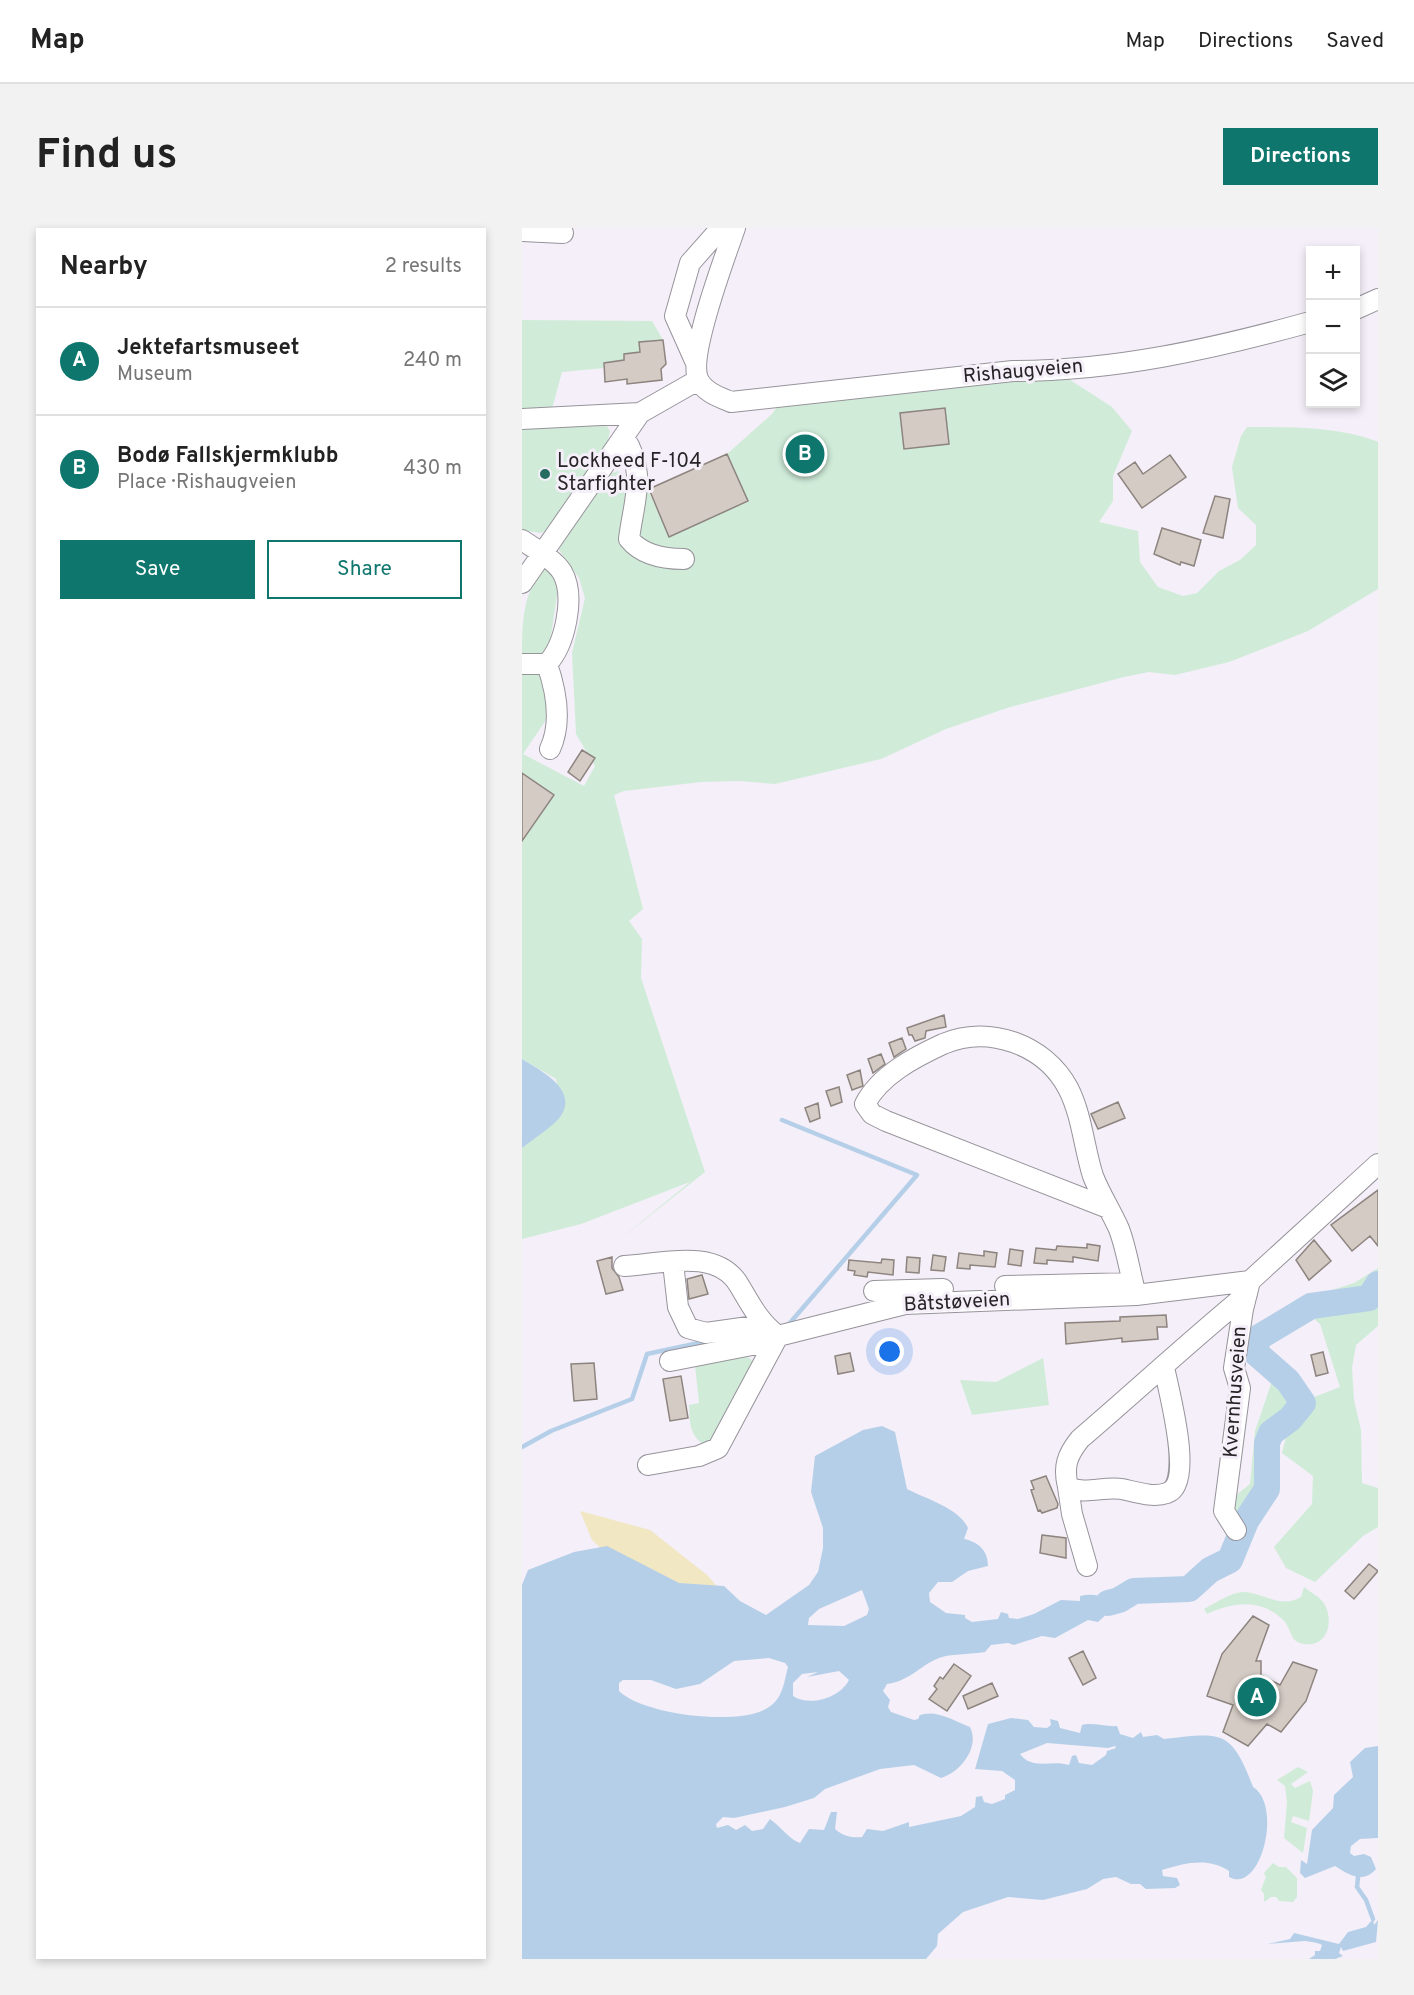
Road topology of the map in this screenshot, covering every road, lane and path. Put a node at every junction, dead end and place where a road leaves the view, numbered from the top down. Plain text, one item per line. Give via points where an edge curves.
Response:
1 (721, 228) edge
2 (735, 228) edge
3 (522, 231) edge
4 (563, 233) dead end
5 (1378, 298) edge
6 (1360, 307) edge
7 (1306, 323) edge
8 (697, 372) junction
9 (640, 413) junction
10 (522, 419) edge
11 (624, 437) junction
12 (522, 540) edge
13 (542, 554) junction
14 (684, 559) dead end
15 (522, 583) edge
16 (522, 664) edge
17 (547, 664) junction
18 (550, 749) dead end
19 (1378, 1164) edge
20 (1108, 1208) junction
21 (673, 1263) junction
22 (624, 1266) dead end
23 (1249, 1288) junction
24 (1135, 1289) junction
25 (874, 1292) dead end
26 (771, 1330) junction
27 (670, 1361) dead end
28 (1164, 1367) junction
29 (648, 1465) dead end
30 (1068, 1487) junction
31 (1236, 1530) dead end
32 (1088, 1566) dead end

1 - 8 street via 690,263 675,316
2 - 8 street via 699,342
3 - 4 street
5 - 6 street
7 - 8 street, Rishaugveien via 1218,348 1106,365 1013,371 731,402 711,394
8 - 9 street
9 - 10 street
9 - 11 street
11 - 13 street
11 - 14 street via 635,455 639,473 629,538 637,549 667,559
12 - 13 street
13 - 15 street
13 - 17 street via 562,571 568,587 564,634 558,653
16 - 17 street
17 - 18 street via 553,680 557,719
19 - 23 street
20 - 20 street via 1094,1177 1069,1090 1056,1068 1013,1042 992,1036 948,1042 892,1074 871,1092 865,1104 872,1114 886,1121
20 - 24 street via 1119,1230
21 - 22 street
21 - 26 street via 700,1260 726,1269
21 - 26 street via 678,1307 684,1323 692,1330
23 - 24 street, Båtstøveien
23 - 28 street
23 - 31 street, Kvernhusveien via 1234,1368 1240,1388 1224,1510
24 - 25 street
24 - 26 street, Båtstøveien via 905,1304
26 - 27 street, Båtstøveien via 767,1342
26 - 29 street via 718,1448 699,1456
28 - 30 street via 1075,1445 1065,1463
28 - 30 street via 1180,1454 1180,1477 1175,1488 1155,1495 1116,1488 1076,1491
30 - 32 street

